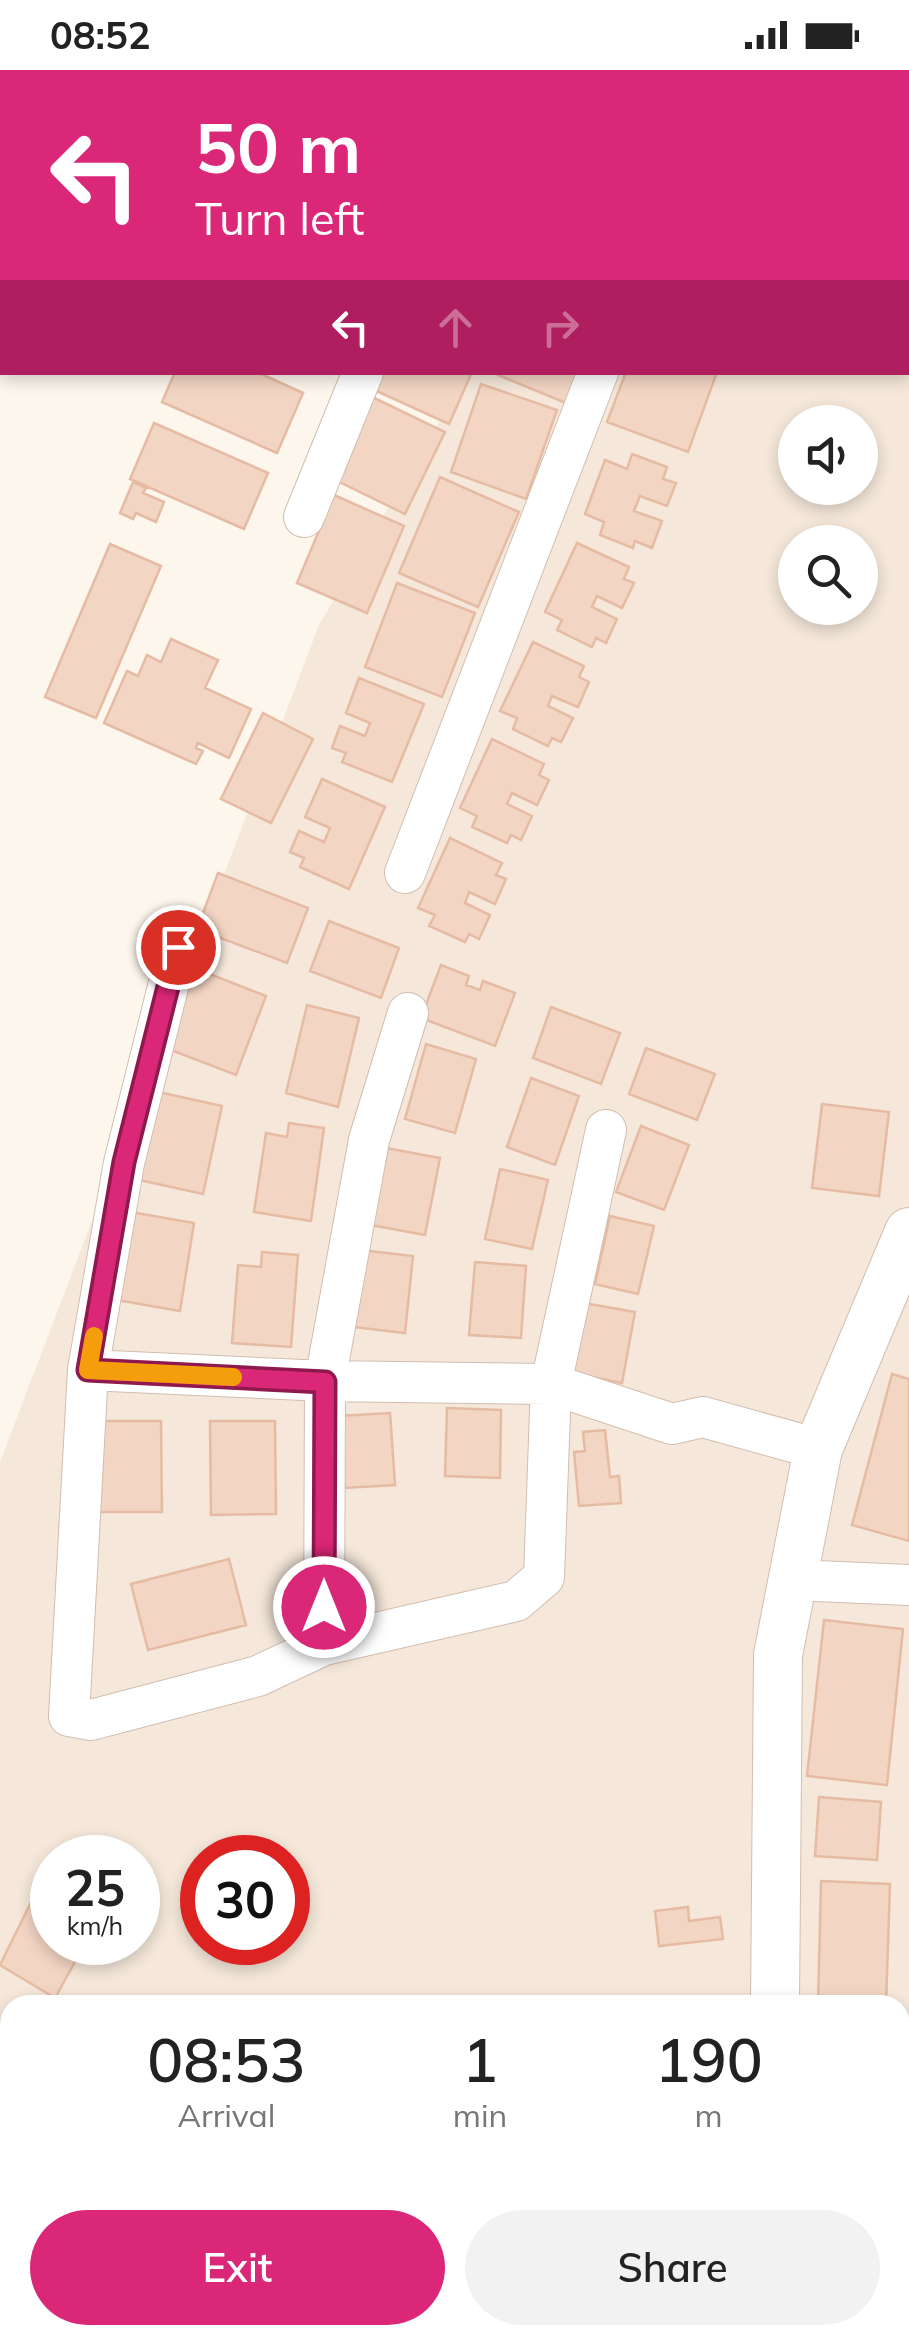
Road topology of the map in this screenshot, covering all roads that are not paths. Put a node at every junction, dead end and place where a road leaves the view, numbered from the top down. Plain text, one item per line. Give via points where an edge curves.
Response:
1 (362, 375) edge
2 (597, 375) edge
3 (304, 516) dead end
4 (405, 873) dead end
5 (178, 947) dead end
6 (408, 1014) dead end
7 (606, 1130) dead end
8 (909, 1232) edge
9 (88, 1370) junction
10 (325, 1382) junction
11 (551, 1384) junction
12 (818, 1449) junction
13 (792, 1580) junction
14 (909, 1585) edge
15 (324, 1645) junction
16 (775, 1995) edge

1 - 3 street
2 - 4 street
5 - 9 street via 124,1162
6 - 10 street via 369,1140
7 - 11 street
8 - 12 street
9 - 10 street
9 - 15 street via 69,1716 91,1720 258,1676
10 - 11 street
10 - 15 street
11 - 12 street via 672,1424 702,1416
11 - 15 street via 544,1577 516,1601
12 - 13 street
13 - 14 street
13 - 16 street via 778,1656

